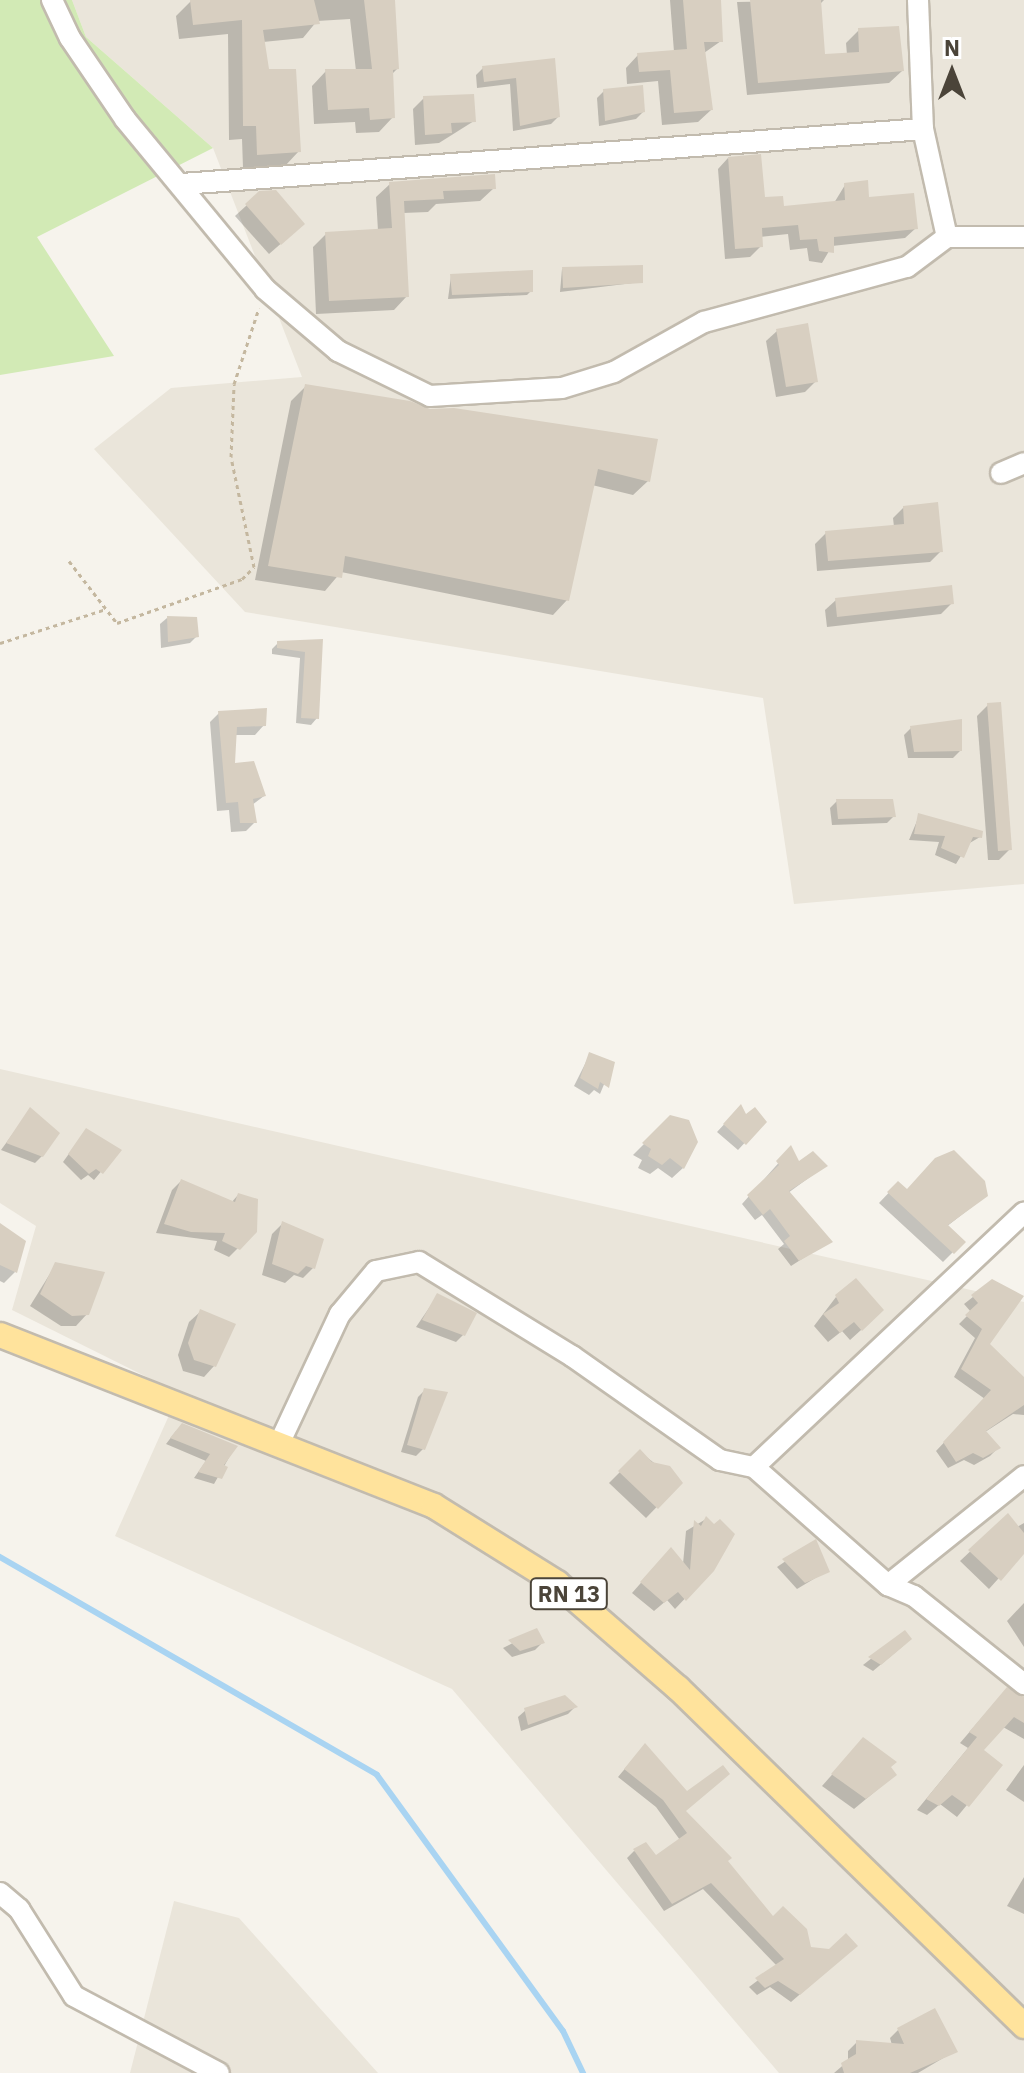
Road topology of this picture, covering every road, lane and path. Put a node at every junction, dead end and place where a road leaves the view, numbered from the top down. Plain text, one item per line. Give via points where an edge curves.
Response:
1 (52, 0) edge
2 (918, 0) edge
3 (923, 129) junction
4 (182, 184) junction
5 (947, 237) junction
6 (1024, 237) edge
7 (265, 289) junction
8 (1024, 463) edge
9 (1001, 473) dead end
10 (69, 561) dead end
11 (106, 609) junction
12 (0, 643) edge
13 (1024, 1213) edge
14 (0, 1335) edge
15 (279, 1444) junction
16 (754, 1467) junction
17 (1024, 1476) edge
18 (888, 1585) junction
19 (1024, 1684) edge
20 (0, 1893) edge
21 (1024, 2026) edge
22 (219, 2073) edge

1 - 4 street via 70,38 125,119
2 - 3 street
3 - 4 street
3 - 5 street
4 - 7 street
5 - 6 street
5 - 7 street via 907,267 704,322 614,372 562,388 484,395 430,396 398,383 338,351
7 - 11 path via 234,384 232,428 231,457 254,567 242,579 117,623
8 - 9 street
10 - 11 path
11 - 12 path
13 - 16 street
14 - 15 main road, RN 13
15 - 16 street via 340,1314 376,1271 419,1262 572,1356 720,1460
15 - 21 main road, RN 13 via 434,1506 557,1583 722,1730
16 - 18 street
17 - 18 street
18 - 19 street via 914,1596
20 - 22 street via 19,1909 74,1996

